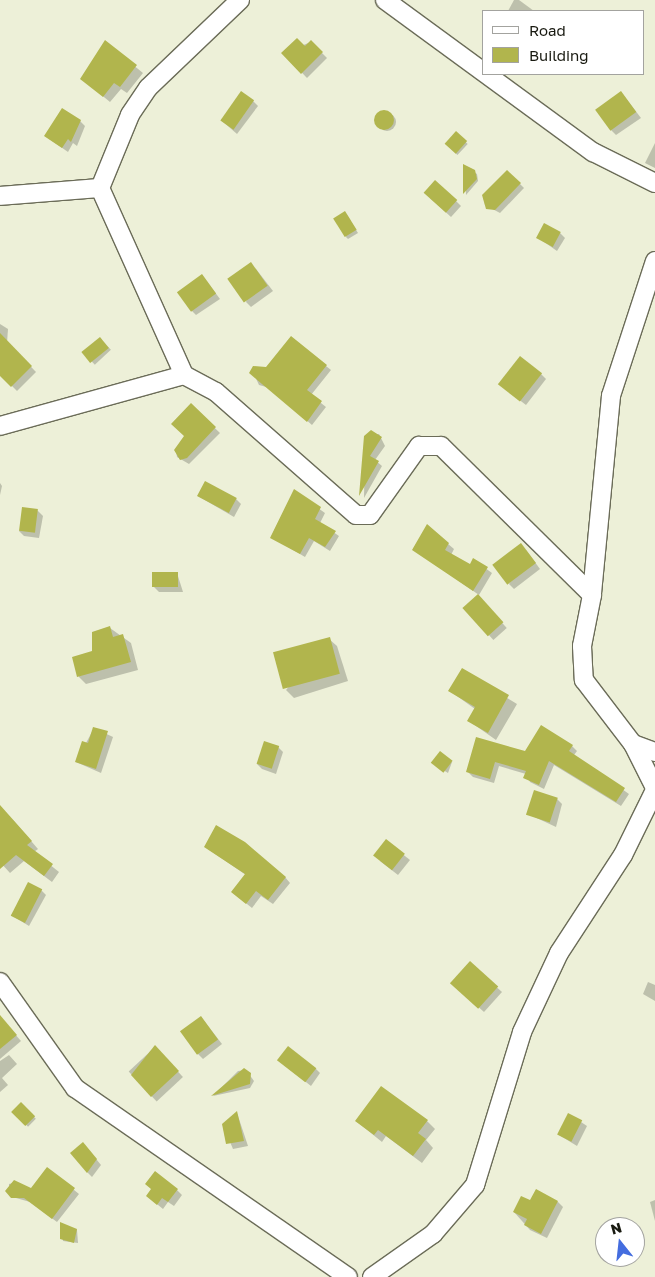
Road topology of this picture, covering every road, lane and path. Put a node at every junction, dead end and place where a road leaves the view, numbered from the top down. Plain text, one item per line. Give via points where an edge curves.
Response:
1 (240, 0) edge
2 (385, 0) edge
3 (482, 71) edge
4 (488, 75) edge
5 (655, 183) edge
6 (100, 188) junction
7 (0, 196) edge
8 (655, 261) edge
9 (184, 375) junction
10 (0, 426) edge
11 (592, 596) junction
12 (633, 744) junction
13 (655, 752) edge
14 (655, 789) edge
15 (0, 982) edge
16 (348, 1277) edge
17 (372, 1277) edge

1 - 6 street via 148,88 130,116
2 - 3 street
4 - 5 street via 593,152
6 - 7 street
6 - 9 street
8 - 11 street via 611,396
9 - 10 street
9 - 11 street via 231,404 356,514 370,515 419,446 441,446
11 - 12 street via 582,646 584,680
12 - 13 street
12 - 14 street
14 - 17 street via 624,855 559,953 522,1032 475,1186 433,1234
15 - 16 street via 75,1088

